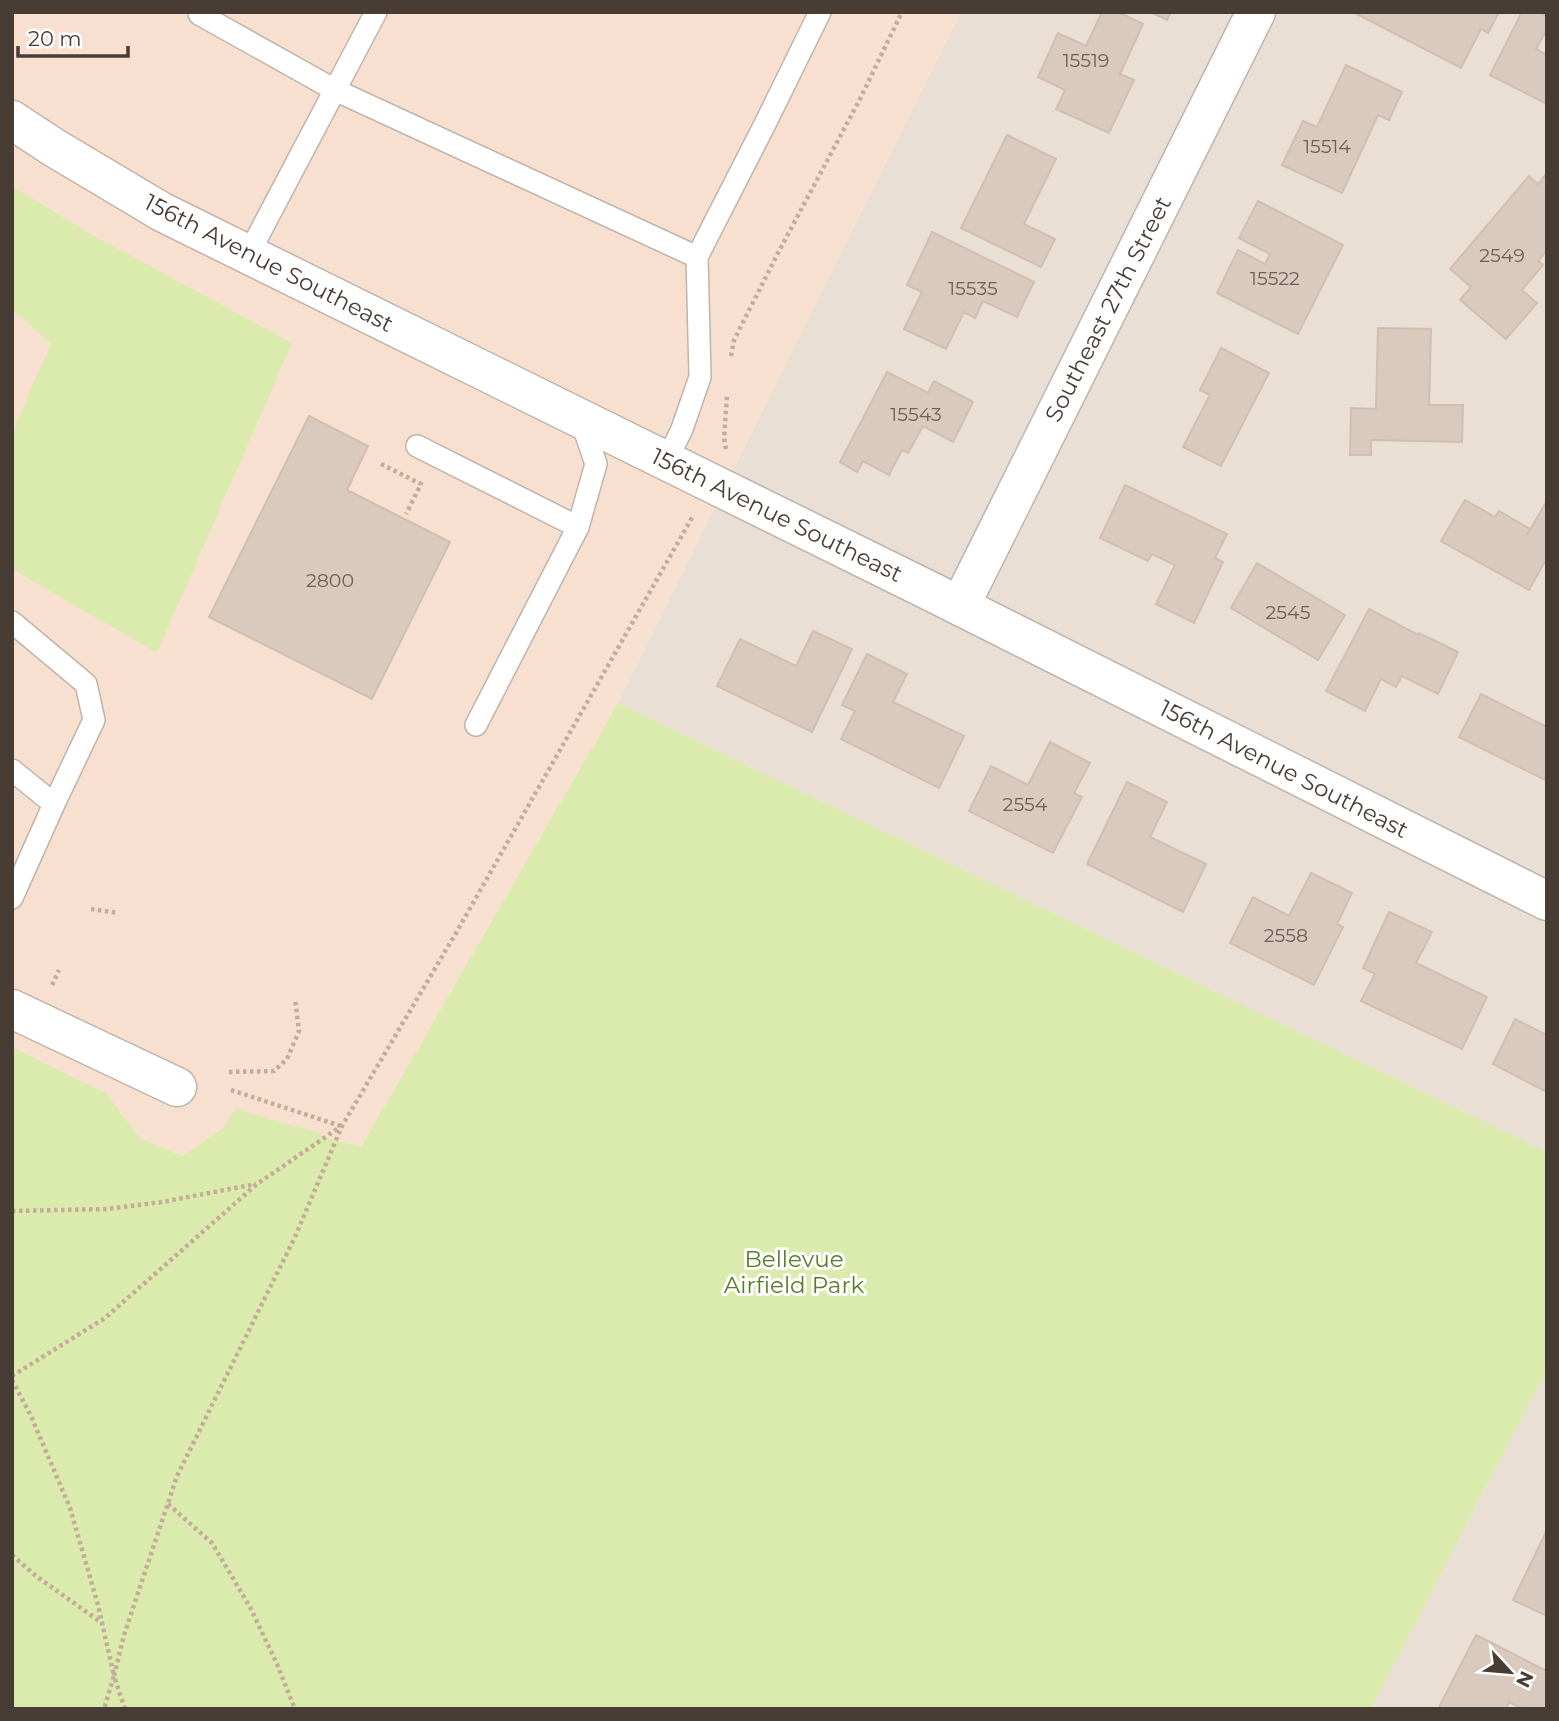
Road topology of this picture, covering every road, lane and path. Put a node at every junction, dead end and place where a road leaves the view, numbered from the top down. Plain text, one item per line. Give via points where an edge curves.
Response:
1 (376, 12) edge
2 (820, 12) edge
3 (902, 12) edge
4 (1256, 12) edge
5 (199, 14) dead end
6 (335, 90) junction
7 (12, 120) edge
8 (248, 255) junction
9 (697, 257) junction
10 (730, 362) dead end
11 (728, 386) dead end
12 (581, 418) junction
13 (416, 446) dead end
14 (724, 455) dead end
15 (667, 460) junction
16 (381, 464) dead end
17 (695, 512) dead end
18 (406, 514) dead end
19 (578, 527) junction
20 (960, 606) junction
21 (12, 622) edge
22 (476, 725) dead end
23 (12, 770) edge
24 (54, 804) junction
25 (12, 898) edge
26 (1547, 901) edge
27 (91, 909) dead end
28 (118, 913) dead end
29 (59, 970) dead end
30 (52, 985) dead end
31 (295, 999) dead end
32 (12, 1009) edge
33 (229, 1072) dead end
34 (177, 1087) dead end
35 (231, 1090) dead end
36 (342, 1126) junction
37 (257, 1184) junction
38 (12, 1211) edge
39 (12, 1378) edge
40 (168, 1504) junction
41 (12, 1555) edge
42 (102, 1624) junction
43 (114, 1676) junction
44 (104, 1709) edge
45 (125, 1709) edge
46 (295, 1709) edge

1 - 6 lane
2 - 9 lane
3 - 10 path via 734,340
4 - 20 street, Southeast 27th Street
5 - 6 lane
6 - 8 lane
6 - 9 lane
7 - 8 street, 156th Avenue Southeast via 162,212
8 - 12 street, 156th Avenue Southeast
9 - 15 lane via 700,377
11 - 14 path
12 - 15 street, 156th Avenue Southeast
12 - 19 lane via 596,464
13 - 19 lane
15 - 20 street, 156th Avenue Southeast
16 - 18 path via 421,484
17 - 36 path
19 - 22 lane
20 - 26 street, 156th Avenue Southeast
21 - 24 lane via 86,684 94,720
23 - 24 lane
24 - 25 lane
27 - 28 path
29 - 30 path
31 - 33 path via 299,1031 287,1059 274,1071
32 - 34 street
35 - 36 path
36 - 37 path
36 - 40 path via 295,1237 177,1476
37 - 38 path via 107,1209
37 - 39 path via 105,1318
39 - 42 path via 69,1508
40 - 43 path
40 - 46 path via 212,1543 250,1607
41 - 42 path
42 - 43 path
43 - 44 path
43 - 45 path

